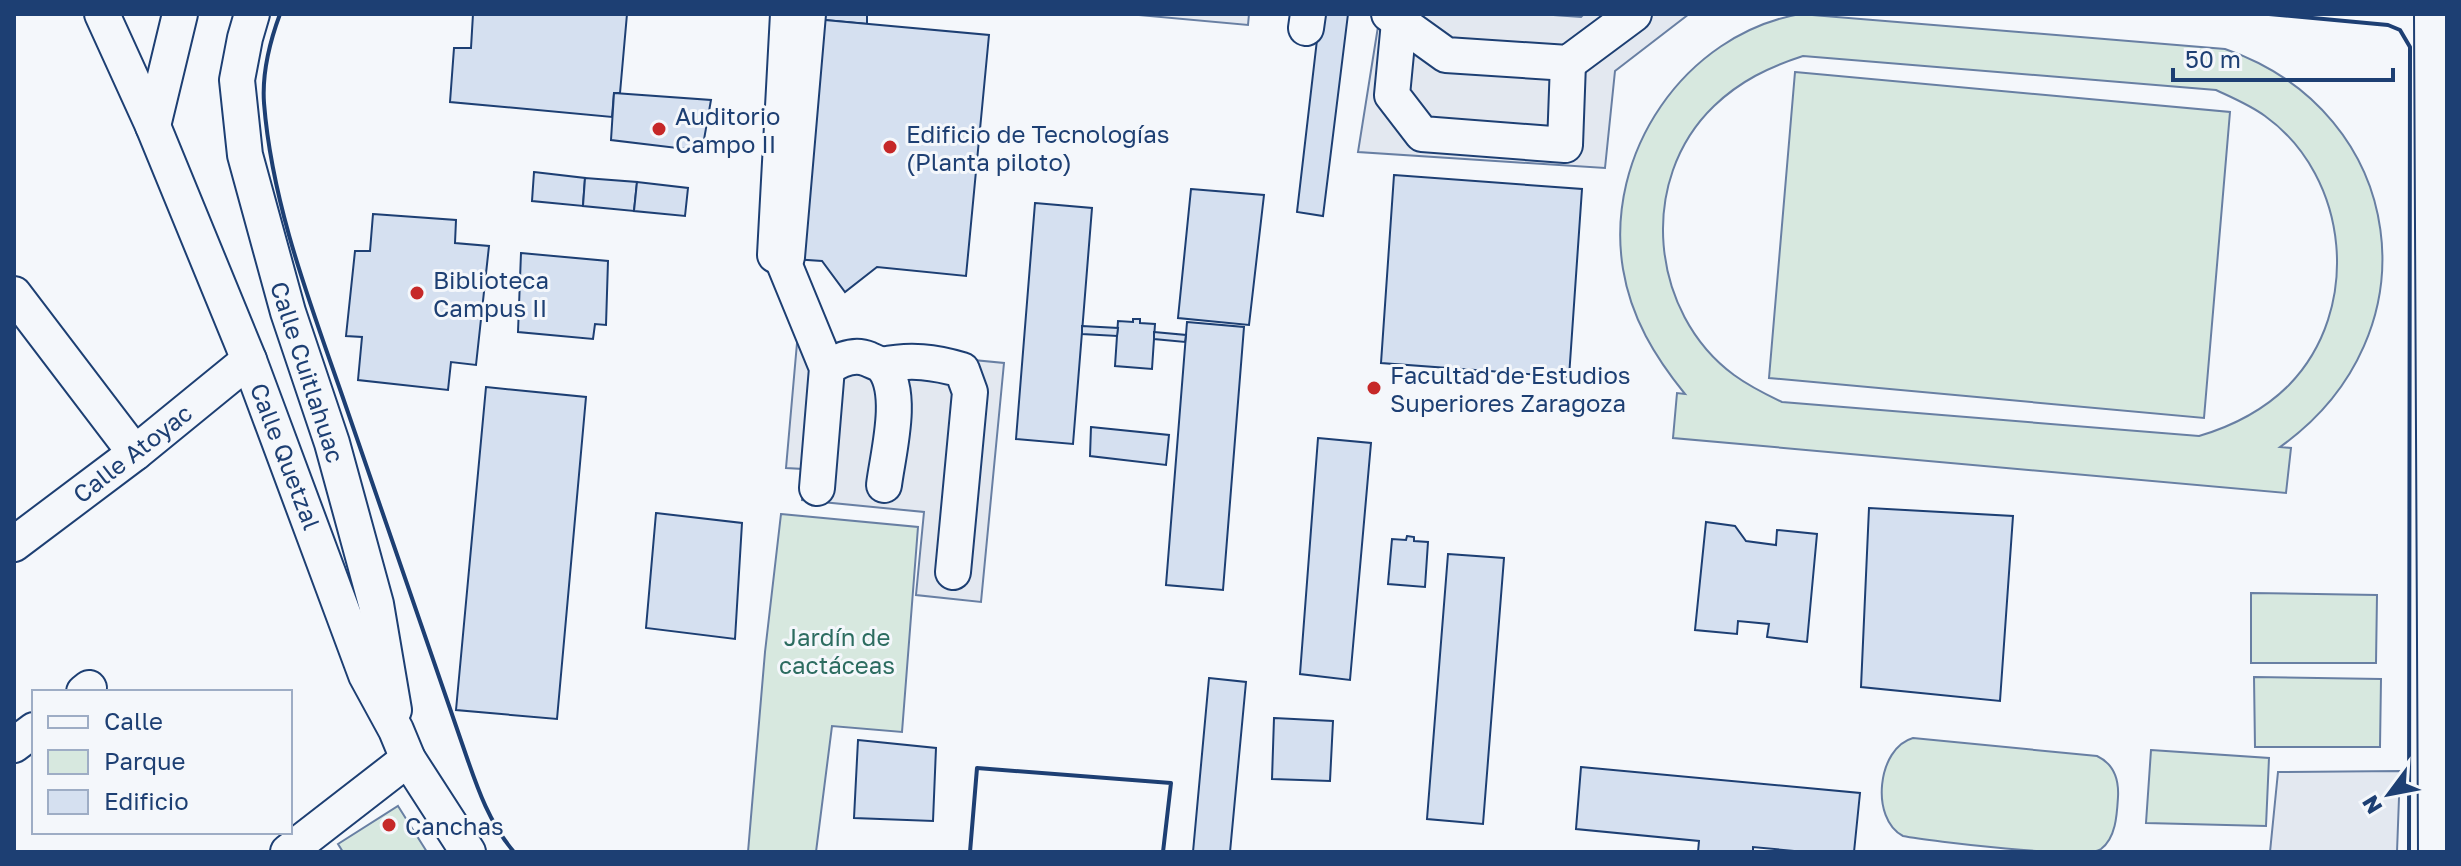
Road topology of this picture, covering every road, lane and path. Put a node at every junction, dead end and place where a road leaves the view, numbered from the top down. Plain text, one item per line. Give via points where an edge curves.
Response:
1 (102, 14) edge
2 (180, 14) edge
3 (252, 14) edge
4 (788, 14) edge
5 (808, 14) edge
6 (1634, 14) edge
7 (2432, 14) edge
8 (1394, 18) edge
9 (1568, 63) junction
10 (2439, 81) edge
11 (153, 126) junction
12 (781, 256) junction
13 (14, 294) edge
14 (2440, 356) edge
15 (249, 360) junction
16 (882, 365) junction
17 (827, 368) junction
18 (135, 453) junction
19 (884, 485) dead end
20 (817, 488) dead end
21 (16, 539) edge
22 (953, 572) dead end
23 (32, 732) edge
24 (402, 744) junction
25 (14, 745) edge
26 (2441, 748) edge
27 (288, 852) edge
28 (468, 852) edge
29 (2436, 852) edge

1 - 11 street, Calle Quetzal
2 - 11 street
3 - 24 street, Calle Cuitlahuac via 237,80 245,155 376,604
4 - 12 street via 775,255
5 - 12 street via 787,257
6 - 9 street
7 - 10 street
8 - 9 street via 1446,55
8 - 9 street via 1392,95 1422,134 1565,145
10 - 14 street
11 - 15 street, Calle Quetzal
12 - 17 street
13 - 18 street
14 - 26 street via 2432,493
15 - 18 street, Calle Atoyac
15 - 24 street, Calle Quetzal via 366,675
16 - 17 street via 860,356
16 - 19 street via 893,384 894,408
16 - 22 street via 933,362 962,370 970,392
17 - 20 street
18 - 21 street, Calle Atoyac
23 - 25 street
24 - 27 street
24 - 28 street, Calle Quetzal
26 - 29 street

